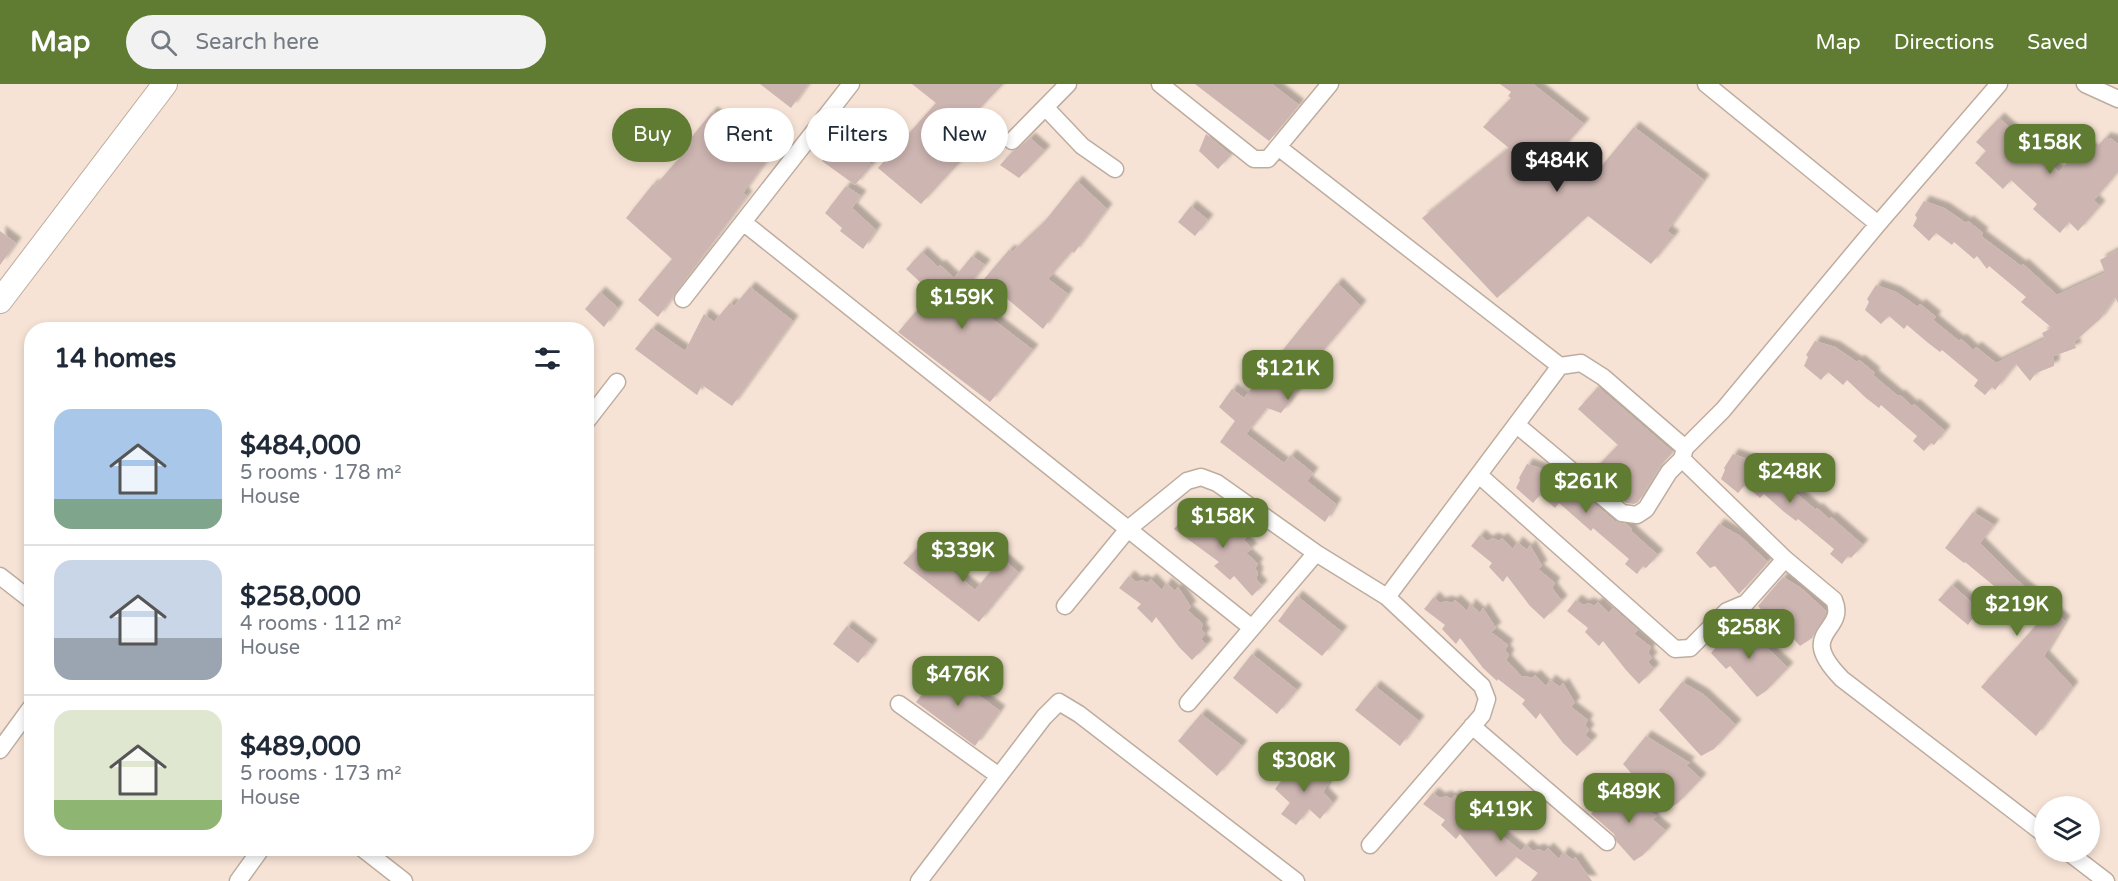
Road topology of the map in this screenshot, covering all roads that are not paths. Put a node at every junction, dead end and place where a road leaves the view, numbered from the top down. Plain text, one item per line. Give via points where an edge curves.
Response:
1 (165, 84) edge
2 (851, 84) edge
3 (1068, 84) edge
4 (1160, 84) edge
5 (1330, 84) edge
6 (1706, 84) edge
7 (2000, 84) edge
8 (2085, 84) edge
9 (2118, 99) edge
10 (1046, 108) junction
11 (1012, 141) dead end
12 (1278, 147) junction
13 (1115, 169) dead end
14 (743, 222) junction
15 (1878, 224) junction
16 (683, 299) dead end
17 (0, 301) edge
18 (1560, 366) junction
19 (617, 382) dead end
20 (594, 412) edge
21 (1517, 425) junction
22 (1683, 454) junction
23 (1479, 475) junction
24 (1128, 529) junction
25 (1316, 553) junction
26 (1785, 559) junction
27 (0, 576) edge
28 (24, 595) edge
29 (1387, 597) junction
30 (1065, 606) dead end
31 (1252, 628) junction
32 (1188, 703) dead end
33 (899, 704) dead end
34 (24, 717) edge
35 (1472, 726) junction
36 (0, 750) edge
37 (999, 777) junction
38 (2034, 826) edge
39 (1607, 842) dead end
40 (1370, 845) dead end
41 (256, 856) edge
42 (372, 856) edge
43 (2081, 862) edge
44 (2118, 874) edge
45 (238, 881) edge
46 (404, 881) edge
47 (918, 881) edge
48 (1296, 881) edge
49 (2106, 881) edge
50 (2113, 881) edge

1 - 17 main road
2 - 14 street
3 - 10 street
4 - 12 street via 1254,159 1268,159
5 - 12 street
6 - 15 street
7 - 15 street
8 - 9 street
10 - 11 street
10 - 13 street via 1082,146
12 - 18 street
14 - 16 street
14 - 24 street
15 - 22 street
18 - 21 street
18 - 22 street via 1581,363 1595,372
19 - 20 street
21 - 22 street via 1622,513 1637,515 1646,509
21 - 23 street
22 - 26 street
23 - 26 street via 1675,649 1690,648 1727,611 1746,603
23 - 29 street
24 - 25 street via 1187,481 1201,477 1217,483
24 - 30 street
24 - 31 street
25 - 29 street
25 - 31 street
26 - 38 street via 1834,600 1837,607 1821,641 1827,663 1842,679
27 - 28 street
29 - 35 street via 1482,686 1487,699 1482,715
31 - 32 street
33 - 37 street
34 - 36 street
35 - 39 street
35 - 40 street
37 - 47 street
37 - 48 street via 1059,702
41 - 45 street
42 - 46 street
43 - 49 street
44 - 50 street

